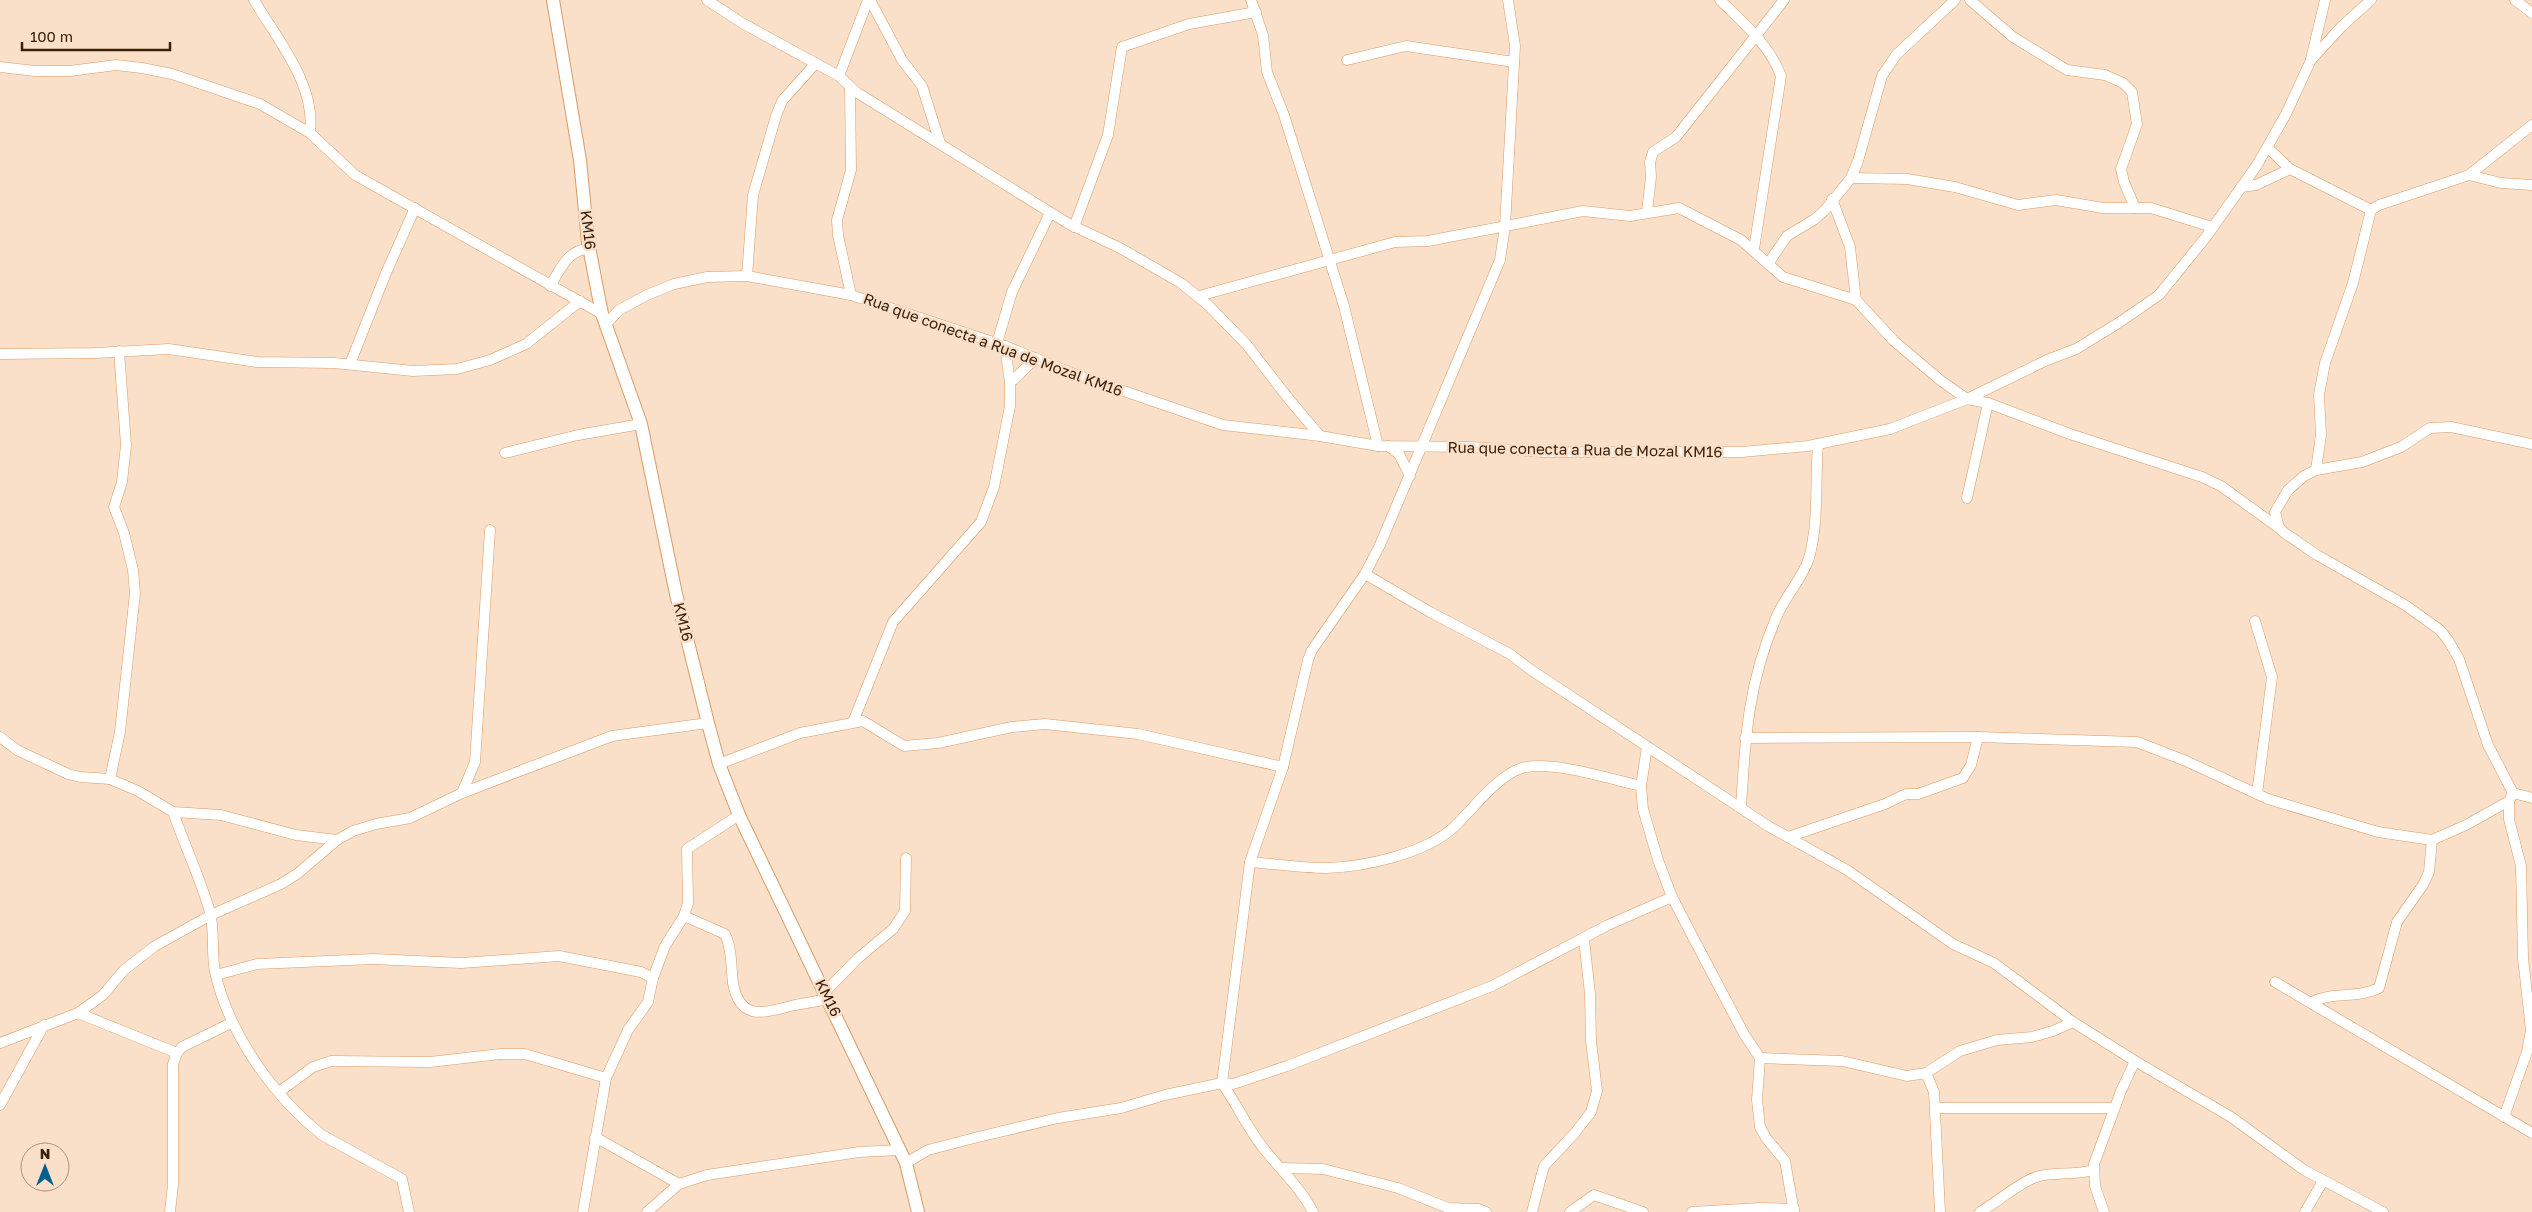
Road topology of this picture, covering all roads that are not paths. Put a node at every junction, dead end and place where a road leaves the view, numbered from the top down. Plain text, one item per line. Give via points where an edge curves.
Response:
1 (254, 0) edge
2 (553, 0) edge
3 (707, 0) edge
4 (869, 0) edge
5 (1251, 0) edge
6 (1508, 0) edge
7 (1720, 0) edge
8 (1784, 0) edge
9 (1955, 0) edge
10 (1970, 0) edge
11 (2325, 0) edge
12 (2371, 0) edge
13 (2515, 0) edge
14 (1256, 12) junction
15 (2532, 13) edge
16 (1756, 36) junction
17 (1347, 60) dead end
18 (2311, 60) junction
19 (1514, 62) junction
20 (816, 63) junction
21 (0, 67) edge
22 (839, 76) junction
23 (850, 86) junction
24 (2532, 125) edge
25 (310, 133) junction
26 (940, 143) junction
27 (2268, 148) junction
28 (2290, 169) junction
29 (2469, 175) junction
30 (1851, 178) junction
31 (2532, 185) edge
32 (2241, 187) junction
33 (1832, 199) junction
34 (416, 208) junction
35 (2135, 208) junction
36 (2371, 210) junction
37 (1647, 212) junction
38 (1050, 213) junction
39 (1505, 226) junction
40 (1074, 227) junction
41 (2212, 227) junction
42 (589, 248) junction
43 (1754, 249) junction
44 (1330, 260) junction
45 (1768, 264) junction
46 (747, 276) junction
47 (550, 286) junction
48 (850, 294) junction
49 (1199, 296) junction
50 (1856, 300) junction
51 (580, 301) junction
52 (604, 319) junction
53 (1001, 344) junction
54 (119, 351) junction
55 (0, 354) edge
56 (1036, 358) junction
57 (350, 364) junction
58 (1010, 383) junction
59 (1968, 399) junction
60 (1988, 403) junction
61 (641, 424) junction
62 (1320, 436) junction
63 (1818, 444) junction
64 (2532, 444) edge
65 (1383, 446) junction
66 (1420, 447) junction
67 (505, 453) dead end
68 (2316, 470) junction
69 (1410, 476) junction
70 (1967, 498) dead end
71 (2279, 528) junction
72 (490, 530) dead end
73 (1365, 574) junction
74 (2255, 621) dead end
75 (853, 722) junction
76 (708, 723) junction
77 (0, 737) edge
78 (1978, 737) junction
79 (1745, 738) junction
80 (1647, 747) junction
81 (719, 764) junction
82 (1282, 767) junction
83 (110, 779) junction
84 (1641, 786) junction
85 (462, 793) junction
86 (2257, 794) junction
87 (2511, 797) junction
88 (2532, 798) edge
89 (1741, 808) junction
90 (173, 812) junction
91 (739, 815) junction
92 (1788, 837) junction
93 (337, 840) junction
94 (2432, 840) junction
95 (906, 858) dead end
96 (1250, 862) junction
97 (1672, 896) junction
98 (211, 915) junction
99 (684, 916) junction
100 (2527, 936) edge
101 (1584, 940) junction
102 (216, 975) junction
103 (653, 978) junction
104 (2276, 982) dead end
105 (827, 995) junction
106 (2312, 1002) junction
107 (78, 1013) junction
108 (2073, 1022) junction
109 (231, 1023) junction
110 (44, 1025) junction
111 (0, 1031) edge
112 (2, 1042) edge
113 (177, 1053) junction
114 (1760, 1058) junction
115 (2135, 1061) junction
116 (1926, 1073) junction
117 (606, 1078) junction
118 (1222, 1084) junction
119 (279, 1092) junction
120 (0, 1105) edge
121 (1935, 1108) junction
122 (2114, 1108) junction
123 (2504, 1117) junction
124 (2532, 1133) edge
125 (595, 1137) junction
126 (900, 1150) junction
127 (906, 1163) junction
128 (1282, 1168) junction
129 (2093, 1170) junction
130 (2323, 1180) junction
131 (679, 1184) junction
132 (1794, 1210) edge
133 (170, 1212) edge
134 (409, 1212) edge
135 (583, 1212) edge
136 (647, 1212) edge
137 (918, 1212) edge
138 (1313, 1212) edge
139 (1486, 1212) edge
140 (1532, 1212) edge
141 (1570, 1212) edge
142 (1643, 1212) edge
143 (1692, 1212) edge
144 (1940, 1212) edge
145 (1980, 1212) edge
146 (2104, 1212) edge
147 (2305, 1212) edge
148 (2383, 1212) edge

1 - 25 street via 302,81 310,105
2 - 42 street, KM16 via 580,160
3 - 20 street
4 - 22 street
4 - 26 street via 902,60 928,98
5 - 14 street
6 - 19 street via 1514,30
7 - 16 street
8 - 16 street
9 - 30 street via 1896,55 1882,76
10 - 35 street via 2014,37 2067,70 2105,75 2123,83 2132,92 2137,124 2121,169
11 - 18 street
12 - 18 street, Rua que conecta a Rua de Mozal KM16
13 - 15 street
14 - 40 street via 1189,24 1122,47 1108,135
14 - 44 street via 1263,35 1267,72
16 - 37 street via 1676,137 1653,152
16 - 43 street via 1776,62 1782,76
17 - 19 street via 1406,46
18 - 27 street, Rua que conecta a Rua de Mozal KM16
19 - 39 street
20 - 22 street
20 - 46 street via 782,101 776,116 753,195
21 - 25 street via 70,71 116,65 162,72 260,104
22 - 23 street
23 - 26 street
23 - 48 street via 851,170 837,220
24 - 29 street
25 - 34 street via 355,175
26 - 38 street
27 - 28 street
27 - 32 street, Rua que conecta a Rua de Mozal KM16
28 - 32 street via 2256,185
28 - 36 street
29 - 31 street via 2502,183
29 - 36 street via 2379,204
30 - 33 street
30 - 35 street via 1917,181 1955,187 2018,205 2056,200 2103,208
32 - 41 street, Rua que conecta a Rua de Mozal KM16
33 - 45 street via 1815,219 1787,236
33 - 50 street via 1850,247
34 - 47 street
34 - 57 street
35 - 41 street via 2152,208
36 - 68 street via 2319,395 2321,435
37 - 39 street via 1630,216 1583,211
37 - 43 street via 1679,208
38 - 40 street
38 - 53 street via 1012,292
39 - 44 street via 1428,241 1381,245
39 - 66 street via 1500,260 1439,410
40 - 49 street via 1120,248
41 - 59 street, Rua que conecta a Rua de Mozal KM16 via 2159,295 2076,349
42 - 47 street via 575,250
42 - 52 street, KM16
43 - 45 street
44 - 49 street
44 - 65 street
45 - 50 street via 1783,277
46 - 48 street, Rua que conecta a Rua de Mozal KM16
46 - 52 street, Rua que conecta a Rua de Mozal KM16 via 707,277 674,284 647,294
47 - 51 street
48 - 53 street, Rua que conecta a Rua de Mozal KM16
49 - 62 street via 1248,345
50 - 59 street via 1894,341
51 - 52 street
51 - 57 street via 526,344 490,360 457,369 429,371
52 - 61 street, KM16
53 - 56 street, Rua que conecta a Rua de Mozal KM16
53 - 58 street
54 - 55 street
54 - 57 street via 169,349 249,361
54 - 83 street via 126,446 122,482 114,508 124,533 136,593 120,732
56 - 58 street
56 - 62 street, Rua que conecta a Rua de Mozal KM16 via 1223,425
58 - 75 street via 1010,406 998,469 981,522 893,622
59 - 60 street
59 - 63 street, Rua que conecta a Rua de Mozal KM16 via 1890,429
60 - 70 street
60 - 71 street via 2202,477 2221,486
61 - 67 street
61 - 76 street, KM16 via 676,594
62 - 65 street, Rua que conecta a Rua de Mozal KM16
63 - 66 street, Rua que conecta a Rua de Mozal KM16 via 1742,452 1543,452
63 - 79 street via 1814,532 1809,556 1776,618 1754,682
64 - 68 street via 2439,426 2430,428 2401,447 2362,462
65 - 66 street, Rua que conecta a Rua de Mozal KM16
65 - 69 street via 1399,454
66 - 69 street
68 - 71 street via 2288,490 2279,504 2276,512
69 - 73 street
71 - 87 street via 2317,556 2405,605 2440,630 2459,659 2488,745
72 - 85 street via 475,762
73 - 80 street via 1510,654
73 - 82 street via 1312,650
74 - 86 street via 2272,677
75 - 81 street via 800,733
75 - 82 street via 871,724 904,746 938,743 1012,727 1045,724 1084,727 1138,734
76 - 81 street, KM16
76 - 85 street via 612,736
77 - 83 street via 17,750 68,774
78 - 79 street
78 - 86 street via 2137,742
78 - 92 street via 1971,765 1963,778 1918,794 1906,794
79 - 89 street
80 - 84 street
80 - 89 street
81 - 91 street, KM16
82 - 96 street
83 - 90 street
84 - 96 street via 1545,766 1523,768 1511,772 1452,829 1424,846 1360,865 1325,868
84 - 97 street via 1643,808
85 - 93 street via 410,818 376,824
86 - 94 street via 2369,830
87 - 88 street
87 - 94 street
87 - 100 street via 2509,819 2521,866
89 - 92 street
90 - 93 street via 221,815 296,835
90 - 98 street
91 - 99 street via 687,849 690,890
91 - 105 street, KM16
92 - 108 street via 1847,870 1953,944 1994,963
93 - 98 street via 297,874
94 - 106 street via 2429,872 2397,922 2379,988 2355,995 2324,996
95 - 105 street via 904,912 894,929 857,959
96 - 118 street
97 - 101 street via 1608,925
97 - 114 street via 1744,1034
98 - 102 street
98 - 107 street via 155,946 124,970 103,995
99 - 103 street via 665,946
99 - 105 street via 725,934 729,942 734,986 741,1004 750,1011 760,1014 774,1012
100 - 123 street via 2530,1038
101 - 118 street via 1452,1003 1286,1066 1233,1084
101 - 140 street via 1597,1091 1591,1112 1544,1166
102 - 103 street via 257,964 373,959 462,963 559,956 641,972
102 - 109 street
103 - 117 street via 648,1002 628,1030
104 - 106 street
105 - 126 street, KM16
106 - 123 street
107 - 110 street
107 - 113 street
108 - 115 street
108 - 116 street via 2053,1031 1997,1040 1960,1051
109 - 113 street via 197,1039
109 - 119 street
110 - 112 street
110 - 120 street
111 - 112 street
113 - 133 street via 174,1064
114 - 116 street via 1842,1061 1907,1076
114 - 132 street via 1757,1100 1760,1127 1785,1161
115 - 122 street
115 - 130 street via 2231,1117
116 - 121 street via 1934,1092
117 - 119 street via 525,1054 430,1062 331,1061 313,1067
117 - 125 street
118 - 127 street via 1120,1108 1016,1127 928,1150
118 - 128 street via 1261,1145
119 - 134 street via 322,1135 402,1179
121 - 122 street
121 - 144 street
122 - 129 street
123 - 124 street
125 - 131 street
125 - 135 street
126 - 127 street, KM16
126 - 131 street via 859,1152 731,1171
127 - 137 street, KM16
128 - 138 street
128 - 139 street via 1323,1169 1398,1188 1448,1208 1472,1208
129 - 145 street via 2033,1178
129 - 146 street via 2098,1201
130 - 147 street
130 - 148 street
131 - 136 street
132 - 143 street via 1760,1208
141 - 142 street via 1594,1196

